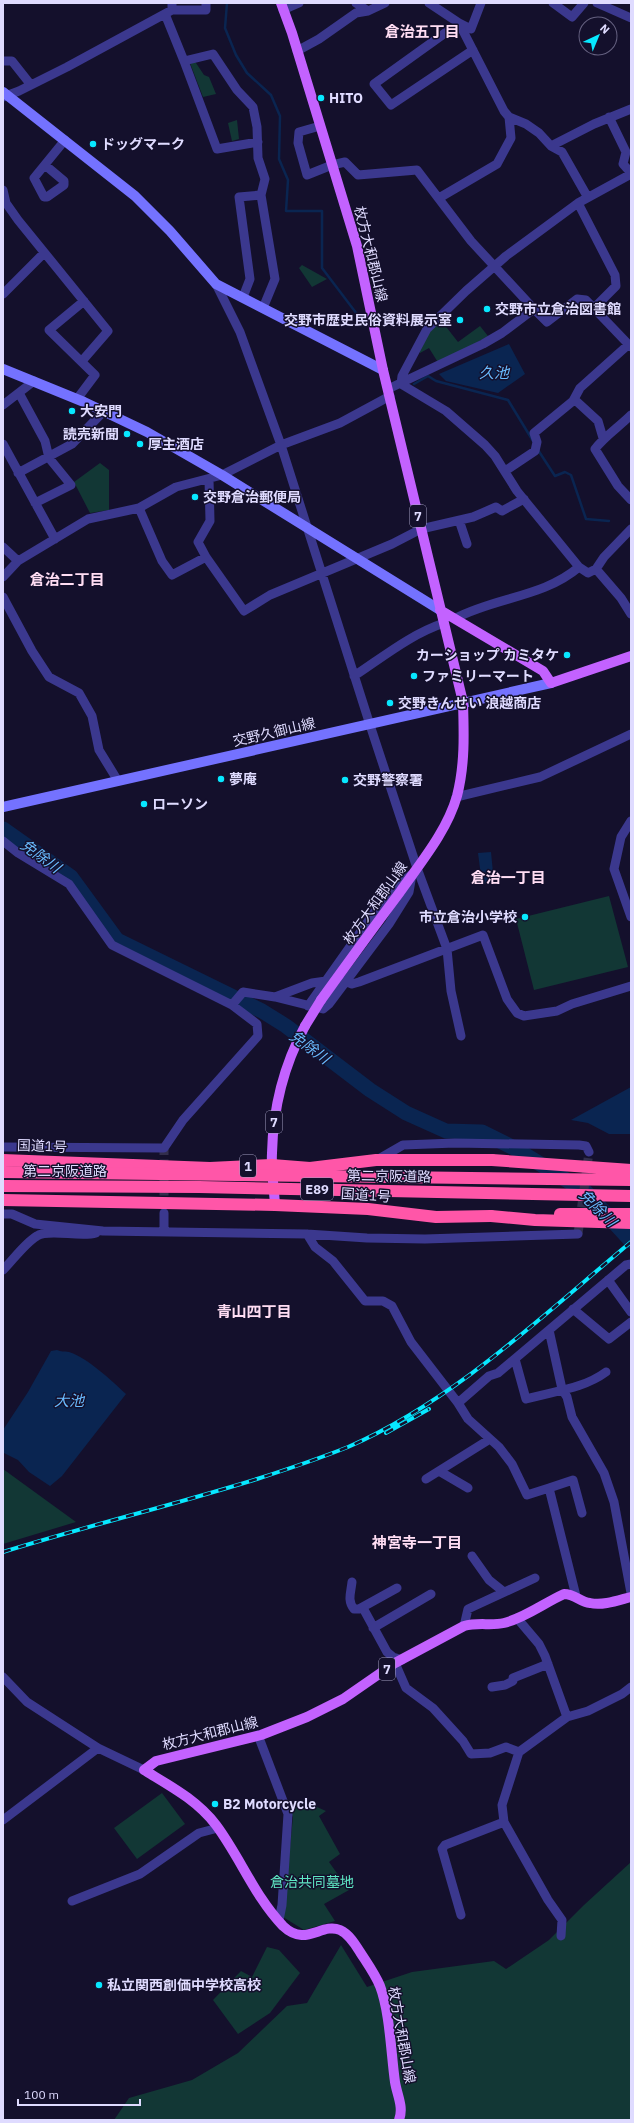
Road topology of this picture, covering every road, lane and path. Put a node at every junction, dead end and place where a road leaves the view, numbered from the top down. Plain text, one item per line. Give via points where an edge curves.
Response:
1 (206, 3) edge
2 (299, 3) edge
3 (356, 3) edge
4 (385, 3) edge
5 (429, 3) edge
6 (480, 3) edge
7 (553, 3) edge
8 (584, 3) edge
9 (597, 3) edge
10 (282, 6) edge
11 (170, 9) edge
12 (368, 11) junction
13 (631, 18) edge
14 (459, 23) junction
15 (473, 50) junction
16 (297, 51) junction
17 (3, 61) edge
18 (184, 61) junction
19 (31, 85) junction
20 (4, 94) edge
21 (631, 110) edge
22 (509, 117) junction
23 (609, 117) junction
24 (320, 126) junction
25 (65, 140) junction
26 (258, 142) junction
27 (551, 146) junction
28 (45, 165) dead end
29 (332, 165) junction
30 (631, 174) edge
31 (3, 190) edge
32 (261, 195) junction
33 (587, 196) junction
34 (439, 198) junction
35 (578, 202) junction
36 (44, 253) junction
37 (496, 266) junction
38 (216, 284) junction
39 (3, 294) edge
40 (243, 297) junction
41 (84, 301) junction
42 (263, 308) junction
43 (594, 308) junction
44 (534, 309) junction
45 (629, 346) edge
46 (82, 361) junction
47 (3, 369) edge
48 (383, 370) junction
49 (34, 381) junction
50 (401, 384) junction
51 (19, 393) junction
52 (389, 393) junction
53 (77, 399) junction
54 (574, 399) junction
55 (3, 405) edge
56 (104, 412) junction
57 (631, 415) edge
58 (603, 438) junction
59 (3, 444) edge
60 (281, 445) junction
61 (49, 458) junction
62 (505, 471) junction
63 (18, 473) junction
64 (222, 475) junction
65 (209, 479) junction
66 (524, 499) junction
67 (631, 500) edge
68 (35, 503) junction
69 (139, 508) junction
70 (460, 520) junction
71 (307, 528) junction
72 (421, 529) junction
73 (631, 529) edge
74 (54, 539) junction
75 (467, 544) dead end
76 (3, 547) edge
77 (206, 557) junction
78 (358, 559) junction
79 (18, 561) junction
80 (579, 567) junction
81 (596, 569) junction
82 (321, 573) junction
83 (3, 577) edge
84 (3, 597) edge
85 (440, 610) junction
86 (631, 614) edge
87 (456, 618) junction
88 (444, 623) junction
89 (630, 658) edge
90 (354, 676) junction
91 (551, 683) junction
92 (463, 702) junction
93 (370, 725) junction
94 (631, 734) edge
95 (118, 781) junction
96 (456, 797) junction
97 (3, 807) edge
98 (631, 821) edge
99 (3, 841) edge
100 (614, 869) junction
101 (414, 871) junction
102 (631, 897) edge
103 (631, 917) edge
104 (447, 949) junction
105 (326, 981) junction
106 (345, 981) junction
107 (631, 986) edge
108 (275, 997) junction
109 (232, 1004) junction
110 (308, 1006) junction
111 (461, 1036) dead end
112 (3, 1147) edge
113 (588, 1152) dead end
114 (3, 1160) edge
115 (376, 1160) junction
116 (492, 1160) junction
117 (631, 1163) edge
118 (272, 1165) junction
119 (631, 1170) edge
120 (3, 1172) edge
121 (631, 1180) edge
122 (3, 1186) edge
123 (631, 1196) edge
124 (3, 1200) edge
125 (275, 1205) junction
126 (164, 1212) tunnel mouth
127 (3, 1214) edge
128 (631, 1214) edge
129 (491, 1216) junction
130 (631, 1223) edge
131 (103, 1231) junction
132 (164, 1232) junction
133 (306, 1234) junction
134 (578, 1234) dead end
135 (629, 1267) edge
136 (3, 1270) edge
137 (608, 1280) junction
138 (573, 1310) junction
139 (631, 1312) edge
140 (631, 1322) edge
141 (549, 1330) junction
142 (515, 1359) junction
143 (606, 1372) dead end
144 (562, 1389) junction
145 (458, 1403) junction
146 (490, 1439) junction
147 (439, 1471) junction
148 (426, 1479) dead end
149 (468, 1488) dead end
150 (549, 1488) junction
151 (582, 1513) dead end
152 (627, 1549) edge
153 (472, 1556) dead end
154 (535, 1578) dead end
155 (352, 1582) dead end
156 (397, 1588) dead end
157 (504, 1592) junction
158 (431, 1594) dead end
159 (631, 1594) edge
160 (576, 1596) junction
161 (631, 1598) edge
162 (363, 1608) junction
163 (517, 1618) junction
164 (464, 1626) junction
165 (373, 1628) junction
166 (398, 1662) junction
167 (548, 1664) junction
168 (3, 1678) edge
169 (492, 1687) dead end
170 (631, 1687) edge
171 (567, 1718) junction
172 (258, 1735) junction
173 (98, 1748) junction
174 (519, 1752) junction
175 (144, 1770) junction
176 (3, 1820) edge
177 (504, 1822) junction
178 (218, 1828) junction
179 (72, 1901) dead end
180 (461, 1915) dead end
181 (279, 1920) junction
182 (561, 1936) dead end
183 (399, 2120) edge

1 - 11 street via 206,10
2 - 10 street
3 - 12 street
4 - 12 street
5 - 14 street
6 - 14 street via 471,29
7 - 8 street via 572,17
9 - 13 street
10 - 16 main road, 枚方大和郡山線 / 7
11 - 18 street
11 - 19 street
12 - 16 street via 356,13
14 - 15 street
14 - 15 street via 374,84 391,105
15 - 22 street via 504,112
16 - 24 main road, 枚方大和郡山線 / 7
17 - 19 street via 12,61
18 - 26 street via 212,54 237,90 253,107
18 - 26 street via 218,149
19 - 20 street
20 - 25 street
21 - 23 street
22 - 27 street via 526,124
22 - 34 street via 511,138 497,164
23 - 27 street
23 - 30 street via 626,152 624,164
24 - 29 main road, 枚方大和郡山線 / 7
24 - 29 street via 299,132 298,143 307,175
25 - 28 street
25 - 38 street via 135,196 170,231
26 - 32 street via 258,158 265,179
27 - 33 street via 562,152
29 - 34 street via 345,162 358,175 417,170
29 - 48 main road, 枚方大和郡山線 / 7 via 357,246
30 - 33 street
31 - 36 street via 6,203
32 - 40 street via 239,197 250,279
32 - 42 street via 275,279
33 - 35 street
34 - 37 street via 471,241
35 - 37 street
35 - 43 street via 615,275 616,286
36 - 39 street
36 - 41 street
37 - 44 street
37 - 50 street via 427,329 402,376
38 - 40 street
38 - 60 street via 240,332
40 - 42 street
41 - 46 street via 108,332
41 - 46 street via 49,330
42 - 48 street
43 - 44 street via 586,300 578,299 547,322
43 - 45 street
44 - 50 street via 502,333
45 - 54 street via 580,388
46 - 53 street via 96,375
47 - 49 street
48 - 52 main road, 枚方大和郡山線 / 7
49 - 51 street
49 - 53 street
50 - 52 street
50 - 62 street via 446,411 486,445
51 - 55 street
51 - 61 street via 44,441
52 - 60 street via 340,423
52 - 72 main road, 枚方大和郡山線 / 7
53 - 56 street
54 - 58 street via 598,421
54 - 62 street via 534,433 535,451
56 - 61 street via 72,444
56 - 64 street via 147,432
57 - 58 street via 616,430
58 - 67 street via 595,450 618,486
59 - 63 street
60 - 64 street
60 - 71 street
61 - 63 street
61 - 68 street via 71,485
62 - 66 street
63 - 68 street
64 - 65 street
64 - 71 street
65 - 69 street via 176,487
65 - 77 street via 210,521 198,542
66 - 70 street via 502,511 496,507
66 - 80 street
68 - 74 street
69 - 74 street via 88,518
69 - 77 street via 162,561 172,575
70 - 72 street
70 - 75 street
71 - 78 street
71 - 82 street
72 - 78 street
72 - 85 main road, 枚方大和郡山線 / 7
73 - 81 street
74 - 79 street
76 - 79 street
77 - 82 street via 244,611 270,594
78 - 82 street
78 - 85 street
79 - 83 street
80 - 81 street via 588,573
80 - 87 street via 556,584 487,605
81 - 86 street via 622,598
82 - 90 street
84 - 95 street via 49,676 80,693 92,716 99,750
85 - 87 main road
85 - 88 main road, 枚方大和郡山線 / 7
87 - 91 main road via 501,648 543,671
88 - 90 street via 431,627
88 - 92 main road, 枚方大和郡山線 / 7
89 - 91 main road
90 - 93 street
91 - 92 street, 交野久御山線
92 - 93 street, 交野久御山線
92 - 96 main road, 枚方大和郡山線 / 7 via 462,771
93 - 95 street, 交野久御山線
93 - 101 street
94 - 96 street via 540,777
95 - 97 street, 交野久御山線
96 - 101 main road, 枚方大和郡山線 / 7 via 445,825
98 - 100 street via 621,837
99 - 109 street via 69,884 112,945
100 - 102 street via 619,869
100 - 103 street
101 - 104 street
101 - 105 street via 390,890
101 - 106 street via 409,892
101 - 118 main road, 枚方大和郡山線 / 7, bridge via 321,1000 304,1029 286,1068 275,1115
104 - 106 street via 359,982 352,984
104 - 107 street via 483,935 507,999 517,1013 524,1016 557,1011
104 - 111 street via 451,991
105 - 108 street via 312,983
105 - 110 street
106 - 110 street via 323,1009
108 - 109 street via 243,992
108 - 110 street
109 - 112 street via 257,1024 258,1036 183,1120 164,1148
113 - 115 street via 586,1146 579,1145 455,1143 403,1145
114 - 118 highway, 国道1号 / 1 via 210,1168
115 - 116 highway, 国道1号 / 1
115 - 118 highway, 国道1号 / 1 via 310,1168
116 - 117 highway, 国道1号 / 1, bridge
116 - 119 highway, bridge
118 - 125 main road, 枚方大和郡山線 / 7
120 - 121 highway, 第二京阪道路 / E89, bridge
122 - 123 highway, 第二京阪道路 / E89, bridge via 199,1187
124 - 125 highway, 国道1号
125 - 129 highway, 国道1号 via 368,1209 436,1217
126 - 132 street
127 - 131 street via 12,1214 35,1224
128 - 129 highway, bridge
129 - 130 highway, 国道1号, bridge via 542,1221
131 - 132 street
131 - 136 street via 88,1235 37,1236
132 - 133 street
133 - 134 street via 425,1239
133 - 145 street via 315,1247 333,1261 365,1301 383,1301 392,1306 411,1342
135 - 137 street
137 - 138 street
137 - 139 street
138 - 140 street via 609,1339
138 - 141 street
141 - 142 street
141 - 144 street
142 - 144 street via 526,1399
142 - 145 street via 498,1373 489,1376
143 - 144 street via 593,1381 575,1388
144 - 152 street via 568,1397 572,1417 604,1473
145 - 146 street via 468,1419
146 - 147 street
146 - 150 street via 512,1464 527,1495
147 - 148 street
147 - 149 street
150 - 151 street via 573,1480
150 - 160 street
152 - 159 street
153 - 157 street via 489,1580
154 - 157 street
155 - 162 street via 351,1605 354,1609
156 - 162 street
157 - 164 street via 468,1609
158 - 165 street
160 - 161 main road, 枚方大和郡山線 / 7 via 592,1604
160 - 163 main road, 枚方大和郡山線 / 7 via 564,1594
162 - 165 street
163 - 164 main road, 枚方大和郡山線 / 7 via 502,1624 473,1623
163 - 167 street via 539,1644
164 - 166 main road, 枚方大和郡山線 / 7
165 - 166 street via 387,1652
166 - 172 main road, 枚方大和郡山線 / 7 via 343,1699 307,1717
166 - 174 street via 406,1688 433,1708 463,1741 470,1754 490,1753 506,1746
167 - 169 street via 513,1678 513,1681 505,1685
167 - 171 street
168 - 173 street via 27,1702
170 - 171 street via 588,1711
171 - 174 street
172 - 175 main road, 枚方大和郡山線 / 7 via 156,1761
172 - 181 street via 288,1814
173 - 175 street
173 - 176 street
174 - 177 street via 502,1805
175 - 178 main road, 枚方大和郡山線 via 186,1796
177 - 180 street via 445,1845 442,1849
177 - 182 street via 562,1920
178 - 179 street via 199,1833 140,1874
178 - 181 main road, 枚方大和郡山線
181 - 183 main road, 枚方大和郡山線 via 292,1933 300,1935 339,1930 353,1942 372,1970 380,1987 384,2005 400,2102

